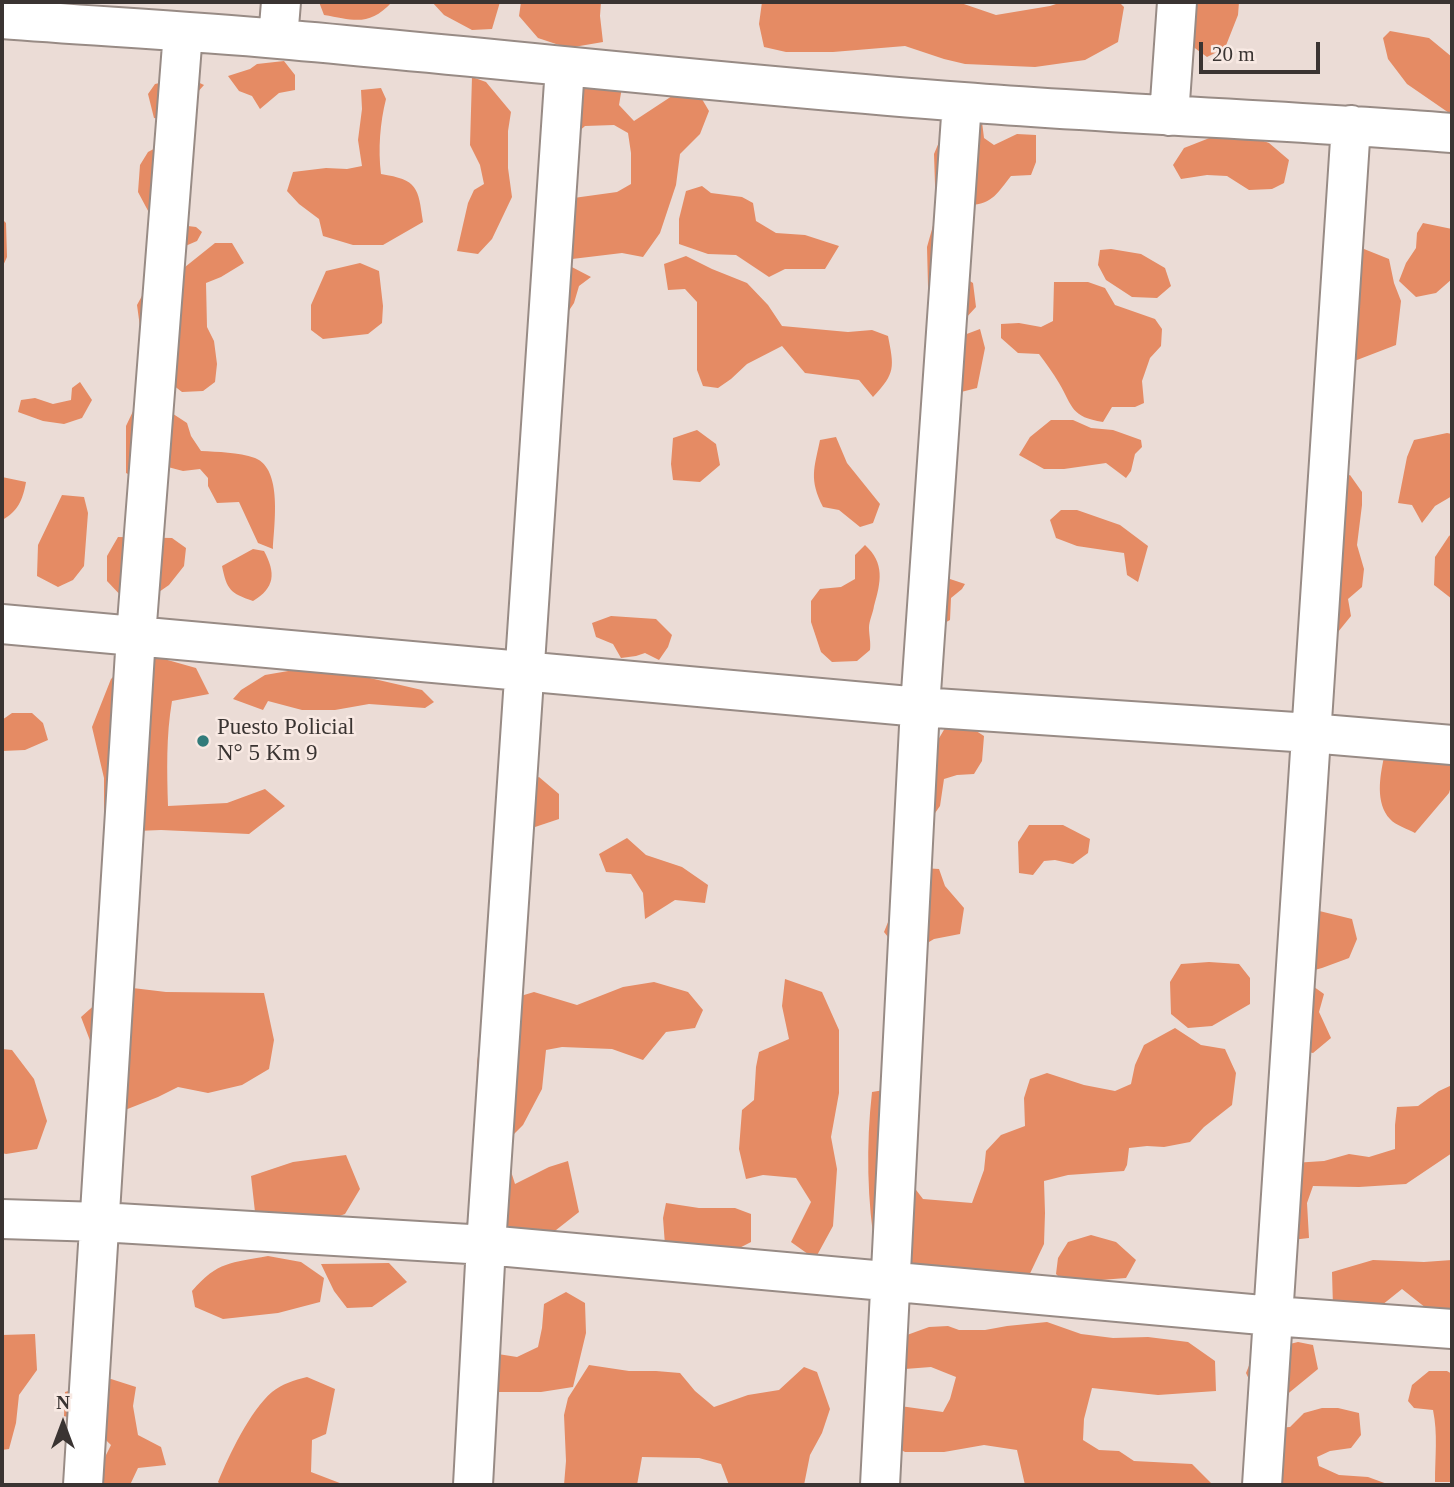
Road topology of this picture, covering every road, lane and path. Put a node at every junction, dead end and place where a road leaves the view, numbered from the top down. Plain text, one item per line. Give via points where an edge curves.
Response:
1 (1177, 2) edge
2 (2, 19) edge
3 (279, 20) edge
4 (183, 32) junction
5 (565, 67) junction
6 (962, 102) junction
7 (1169, 116) junction
8 (1351, 125) junction
9 (1452, 133) edge
10 (2, 624) edge
11 (136, 636) junction
12 (525, 670) junction
13 (920, 707) junction
14 (1310, 733) junction
15 (1452, 745) edge
16 (2, 1219) edge
17 (100, 1222) junction
18 (486, 1245) junction
19 (890, 1281) junction
20 (1273, 1317) junction
21 (1452, 1329) edge
22 (83, 1485) edge
23 (473, 1485) edge
24 (880, 1485) edge
25 (1262, 1485) edge

1 - 7 street
2 - 4 street
3 - 4 street
3 - 5 street
4 - 11 street
5 - 6 street
5 - 12 street
6 - 7 street
6 - 13 street
7 - 8 street
8 - 9 street
8 - 14 street
10 - 11 street
11 - 12 street
11 - 17 street
12 - 13 street
12 - 18 street
13 - 14 street
13 - 19 street
14 - 15 street
14 - 20 street
16 - 17 street
17 - 18 street
17 - 22 street
18 - 19 street
18 - 23 street
19 - 20 street
19 - 24 street
20 - 21 street
20 - 25 street

